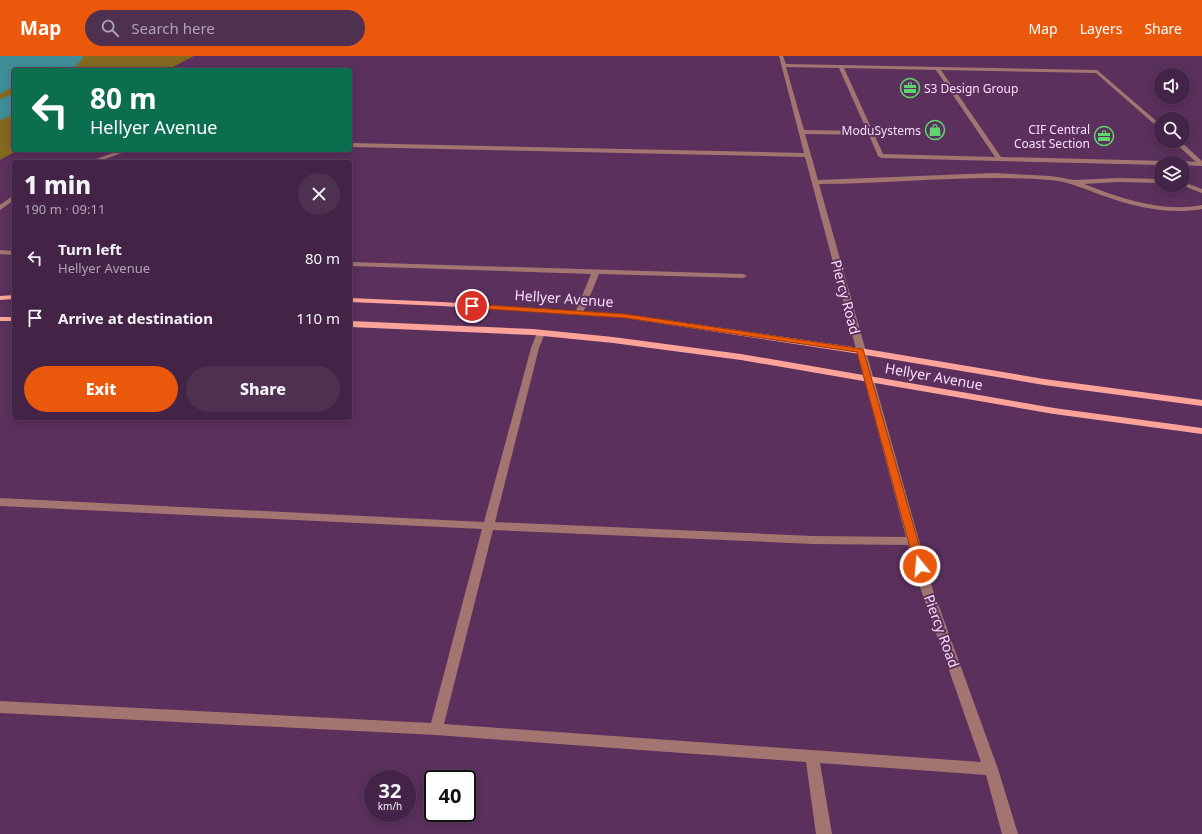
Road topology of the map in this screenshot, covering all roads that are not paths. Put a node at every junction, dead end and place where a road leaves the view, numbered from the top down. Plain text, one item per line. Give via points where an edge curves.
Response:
1 (781, 56) edge
2 (783, 65) junction
3 (841, 67) junction
4 (938, 69) junction
5 (1154, 122) edge
6 (802, 132) junction
7 (870, 133) junction
8 (352, 145) edge
9 (1184, 148) edge
10 (121, 152) edge
11 (808, 155) junction
12 (999, 159) junction
13 (97, 160) edge
14 (1154, 163) edge
15 (1190, 163) edge
16 (1154, 181) edge
17 (815, 182) junction
18 (1074, 182) junction
19 (1190, 187) edge
20 (1202, 191) edge
21 (12, 199) edge
22 (1202, 207) edge
23 (0, 208) edge
24 (0, 252) edge
25 (12, 253) edge
26 (352, 264) edge
27 (596, 272) junction
28 (743, 276) dead end
29 (12, 297) edge
30 (0, 298) edge
31 (352, 300) edge
32 (579, 313) junction
33 (0, 319) edge
34 (12, 319) edge
35 (352, 324) edge
36 (541, 333) junction
37 (860, 351) junction
38 (869, 380) junction
39 (1202, 403) edge
40 (1202, 431) edge
41 (0, 502) edge
42 (489, 526) junction
43 (913, 541) junction
44 (0, 707) edge
45 (436, 729) junction
46 (812, 756) junction
47 (991, 769) junction
48 (824, 834) edge
49 (1010, 834) edge

1 - 2 street, Piercy Road
2 - 3 street
2 - 6 street, Piercy Road
3 - 4 street
3 - 7 street
4 - 5 street via 1097,72
4 - 12 street
6 - 7 street
6 - 11 street, Piercy Road
7 - 12 street via 880,156
8 - 11 street
9 - 15 street via 1202,164
10 - 13 street
11 - 17 street, Piercy Road
12 - 14 street
16 - 18 street
17 - 18 street via 993,175 1051,178
17 - 37 street, Piercy Road
18 - 22 street via 1134,203 1171,208
19 - 20 street
21 - 23 street
24 - 25 street
26 - 27 street
27 - 28 street
27 - 32 street
29 - 30 main road
31 - 32 main road, Hellyer Avenue
32 - 37 main road, Hellyer Avenue via 666,321
33 - 34 main road
35 - 36 main road, Hellyer Avenue
36 - 38 main road, Hellyer Avenue via 741,357
36 - 42 street
37 - 38 street, Piercy Road
37 - 39 main road, Hellyer Avenue via 1044,382
38 - 40 main road, Hellyer Avenue via 1054,411
38 - 43 street, Piercy Road
41 - 42 street
42 - 43 street via 869,542
42 - 45 street
43 - 47 street, Piercy Road
44 - 45 street
45 - 46 street
46 - 47 street
46 - 48 street
47 - 49 street, Piercy Road

